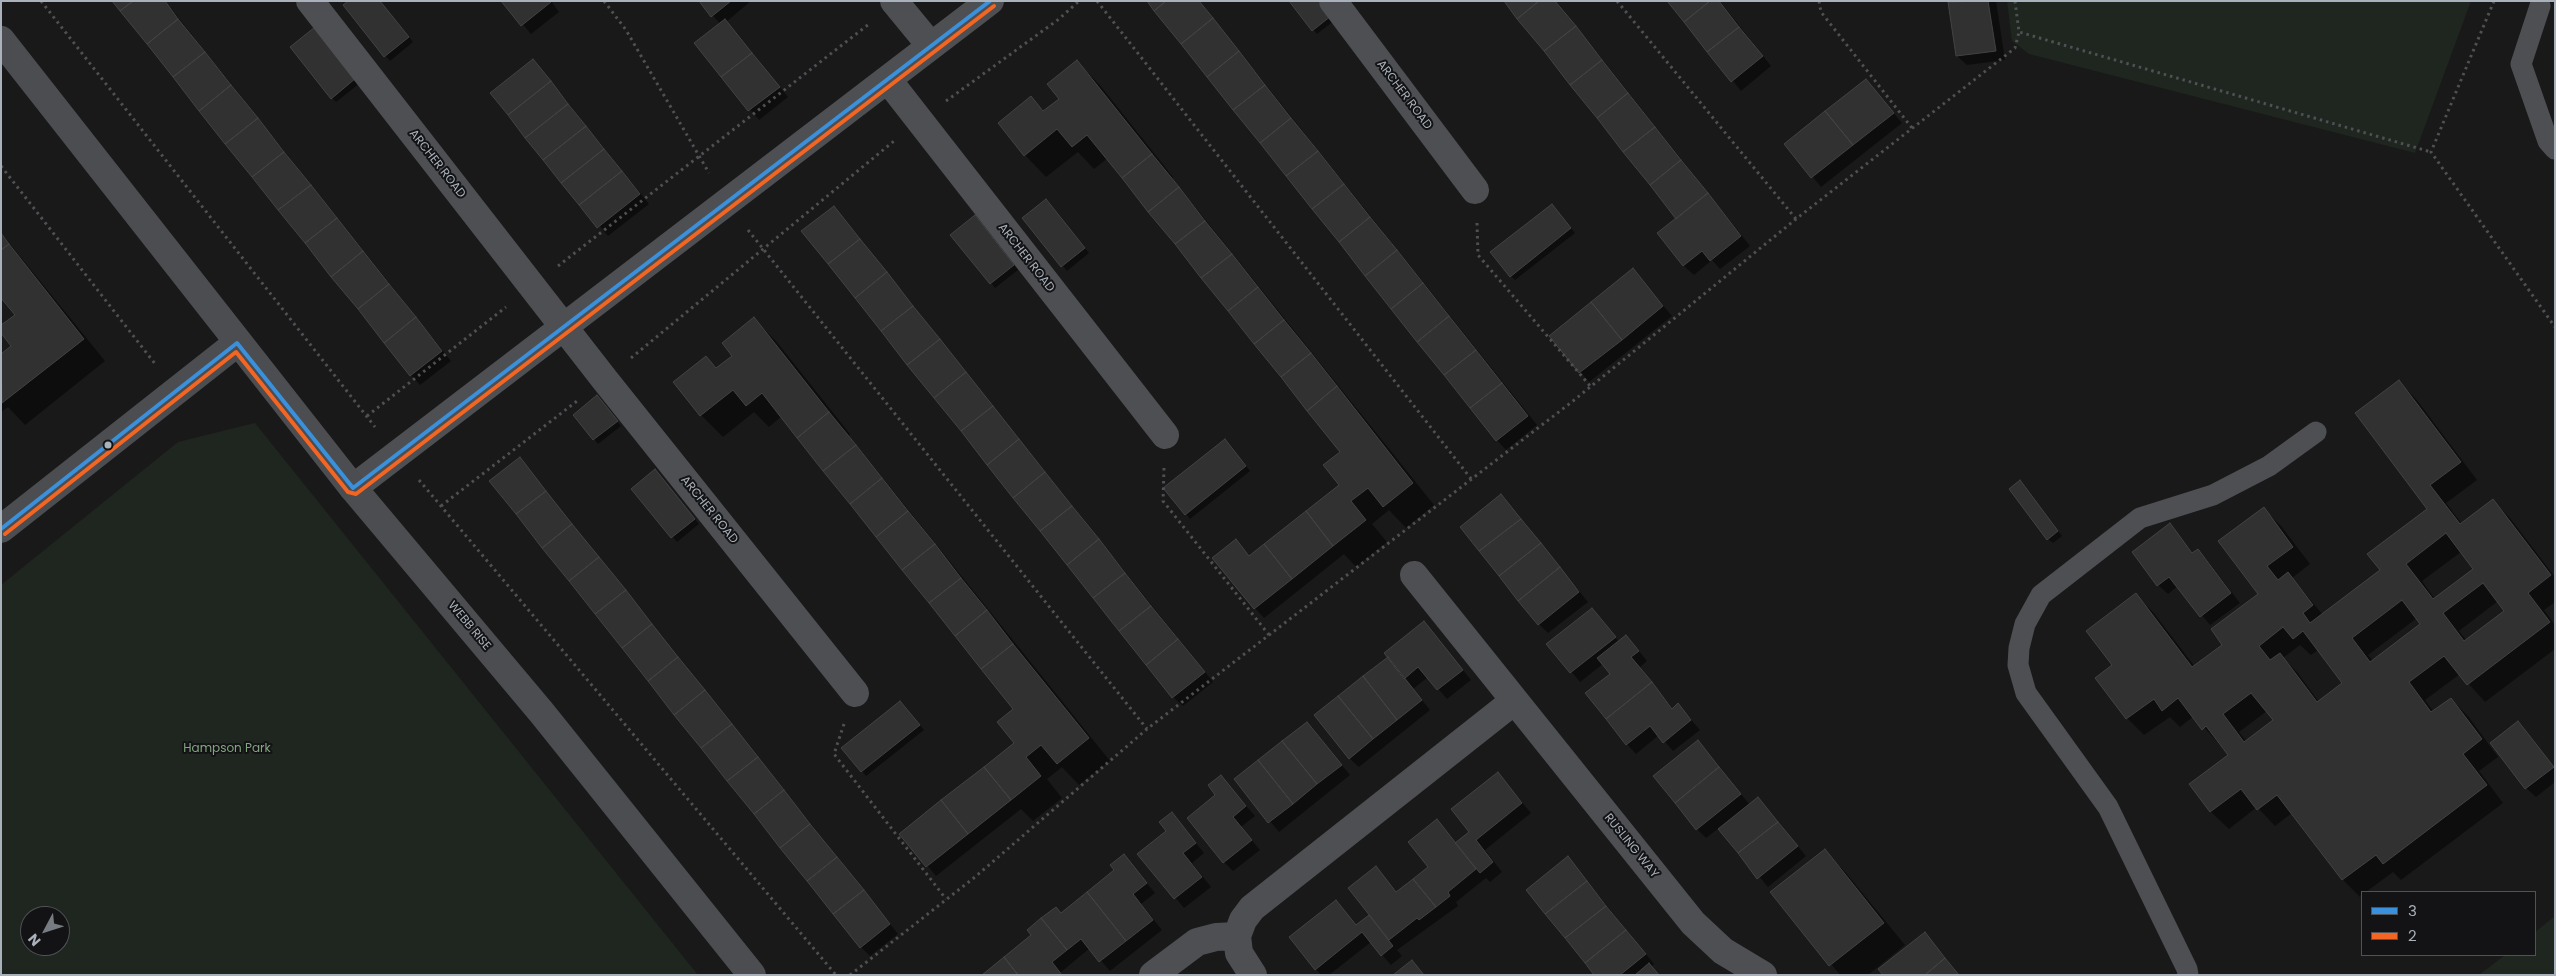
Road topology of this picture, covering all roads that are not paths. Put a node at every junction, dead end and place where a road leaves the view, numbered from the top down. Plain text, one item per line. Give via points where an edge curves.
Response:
1 (310, 1) edge
2 (990, 1) edge
3 (1333, 1) edge
4 (894, 2) edge
5 (2540, 6) dead end
6 (1, 40) edge
7 (931, 46) junction
8 (888, 80) junction
9 (2555, 148) edge
10 (1475, 190) road end
11 (565, 326) junction
12 (237, 343) junction
13 (2316, 432) dead end
14 (1165, 435) road end
15 (353, 488) junction
16 (1, 528) edge
17 (1414, 575) dead end
18 (855, 693) road end
19 (1514, 701) junction
20 (1237, 936) junction
21 (752, 975) edge
22 (1153, 975) edge
23 (1253, 975) edge
24 (1763, 975) edge
25 (2188, 975) edge

1 - 11 street, ARCHER ROAD
2 - 7 street
3 - 10 street, ARCHER ROAD
4 - 7 street
5 - 9 lane via 2521,64 2548,141
6 - 12 street, WEBB RISE
7 - 8 street
8 - 11 street
8 - 14 street, ARCHER ROAD
11 - 15 street
11 - 18 street, ARCHER ROAD
12 - 15 street, WEBB RISE
12 - 16 street
13 - 25 lane via 2269,466 2213,495 2140,518 2040,595 2025,624 2019,648 2018,665 2026,694 2108,806 2188,969
15 - 21 street, WEBB RISE via 542,713
17 - 19 street, RUSLING WAY
19 - 20 street via 1252,908
19 - 24 street, RUSLING WAY via 1693,923 1723,952
20 - 22 street via 1197,942
20 - 23 street via 1239,953

